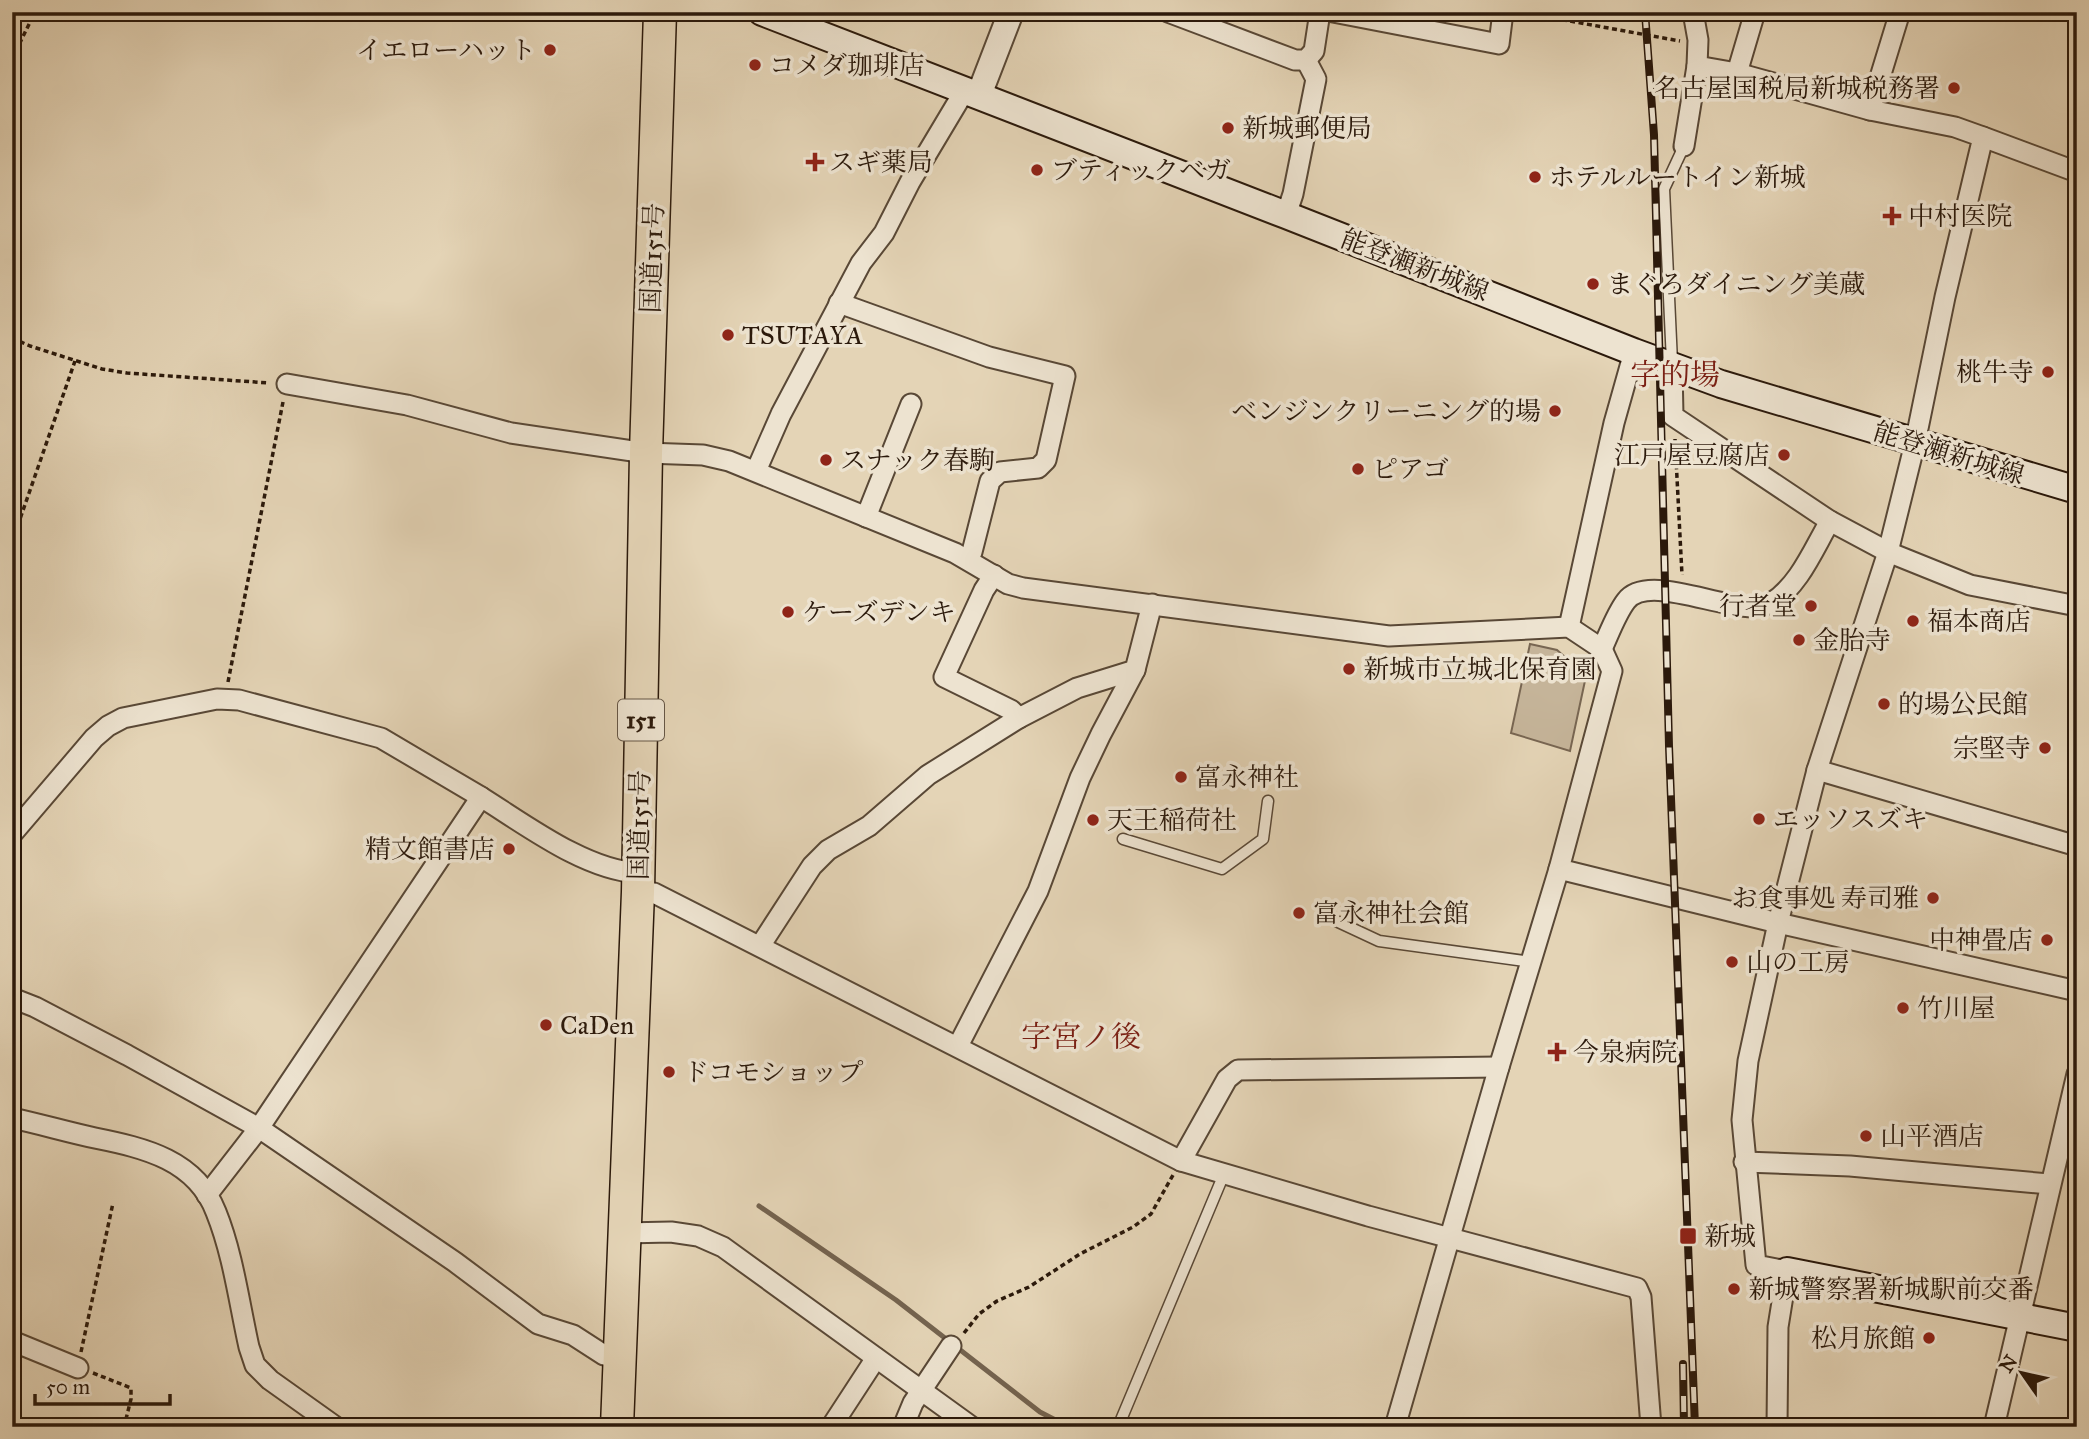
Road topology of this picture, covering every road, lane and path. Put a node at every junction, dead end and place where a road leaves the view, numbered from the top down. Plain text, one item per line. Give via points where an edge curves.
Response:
1 (35, 12) edge
2 (660, 12) edge
3 (762, 12) edge
4 (1012, 12) edge
5 (1168, 12) edge
6 (1320, 12) edge
7 (1333, 12) edge
8 (1503, 12) edge
9 (1520, 12) edge
10 (1693, 12) edge
11 (1755, 12) edge
12 (1900, 12) edge
13 (1698, 40) junction
14 (12, 60) edge
15 (1306, 60) junction
16 (1697, 66) junction
17 (1737, 73) junction
18 (972, 93) junction
19 (1870, 110) junction
20 (1983, 137) junction
21 (1684, 146) joint
22 (2077, 172) edge
23 (1286, 215) junction
24 (839, 303) junction
25 (12, 338) edge
26 (1634, 352) junction
27 (75, 361) junction
28 (1672, 366) junction
29 (287, 384) junction
30 (911, 404) dead end
31 (1673, 416) junction
32 (1915, 443) junction
33 (646, 453) junction
34 (757, 471) junction
35 (2077, 490) edge
36 (866, 517) junction
37 (1830, 521) junction
38 (12, 542) edge
39 (1888, 552) junction
40 (967, 559) junction
41 (994, 575) junction
42 (1683, 593) junction
43 (1152, 604) junction
44 (2077, 606) edge
45 (1569, 627) junction
46 (1602, 649) junction
47 (1135, 670) junction
48 (227, 698) junction
49 (1019, 718) junction
50 (1817, 770) junction
51 (481, 797) junction
52 (1268, 802) dead end
53 (12, 834) edge
54 (1123, 839) dead end
55 (2077, 846) edge
56 (1559, 869) junction
57 (638, 882) junction
58 (1334, 920) dead end
59 (1778, 923) junction
60 (760, 946) junction
61 (1532, 962) junction
62 (2077, 991) edge
63 (12, 998) edge
64 (958, 1046) junction
65 (1499, 1068) junction
66 (2077, 1074) edge
67 (12, 1118) edge
68 (2072, 1120) edge
69 (259, 1128) junction
70 (1181, 1161) junction
71 (1744, 1162) junction
72 (1224, 1174) junction
73 (2049, 1184) junction
74 (207, 1195) junction
75 (113, 1203) dead end
76 (624, 1233) junction
77 (1450, 1238) junction
78 (1787, 1271) junction
79 (2019, 1317) junction
80 (2077, 1328) edge
81 (12, 1341) edge
82 (954, 1342) joint
83 (619, 1356) junction
84 (876, 1358) junction
85 (78, 1368) junction
86 (921, 1390) junction
87 (124, 1427) edge
88 (336, 1427) edge
89 (617, 1427) edge
90 (831, 1427) edge
91 (904, 1427) edge
92 (972, 1427) edge
93 (1118, 1427) edge
94 (1395, 1427) edge
95 (1651, 1427) edge
96 (1777, 1427) edge
97 (1994, 1427) edge

1 - 14 path
2 - 33 highway, 国道151号 / 151
3 - 18 main road, 能登瀬新城線
4 - 18 street
5 - 15 street via 1295,60
6 - 15 street via 1314,51
7 - 8 street via 1499,44
9 - 13 path via 1647,37
10 - 13 street
11 - 17 street
12 - 19 street
13 - 16 street
15 - 23 street via 1316,79
16 - 17 street
16 - 21 street
17 - 19 street
18 - 23 main road, 能登瀬新城線
18 - 24 street via 910,182
19 - 20 street
20 - 22 street
20 - 32 street
21 - 28 lane via 1664,190
23 - 26 main road, 能登瀬新城線
24 - 34 street
24 - 40 street via 989,357 1065,376 1046,460 1038,468 1000,472 990,481
25 - 27 path
26 - 28 main road, 能登瀬新城線
26 - 45 street
27 - 29 path via 127,373
27 - 38 path
28 - 31 street
28 - 32 main road, 能登瀬新城線
29 - 33 street via 407,405 511,433
29 - 48 path
30 - 36 street
31 - 37 street
31 - 42 path
32 - 35 main road, 能登瀬新城線
32 - 39 street
33 - 34 street via 703,455
33 - 57 highway, 国道151号 / 151
34 - 36 street
36 - 40 street
37 - 39 street
37 - 42 street via 1788,591 1768,605 1754,609
39 - 44 street via 1970,584
39 - 50 street
40 - 41 street
41 - 43 street via 1024,588
41 - 49 street via 944,677
42 - 46 street via 1638,591 1626,600
43 - 45 street via 1389,636
43 - 47 street
45 - 46 street
46 - 56 street via 1612,671
47 - 49 street via 1077,688
47 - 64 street via 1080,778 1038,891
48 - 51 street via 381,738
48 - 53 street via 123,718 108,726
49 - 60 street via 928,775 869,826 828,850 812,866
50 - 55 street
50 - 59 street
51 - 57 street via 587,861 623,872
51 - 69 street
52 - 54 lane via 1263,839 1222,869
56 - 59 street
56 - 61 street
57 - 60 street via 665,901
57 - 76 highway, 国道151号 / 151
58 - 61 lane via 1379,941
59 - 62 street
59 - 71 street via 1748,1061 1742,1120
60 - 64 street
61 - 65 street
63 - 69 street
64 - 70 street
65 - 70 street via 1238,1070 1227,1079
65 - 77 street
66 - 68 street
67 - 74 street via 157,1154 187,1171
68 - 73 street
69 - 74 street
69 - 83 street via 538,1324 573,1335 604,1355
70 - 72 street
70 - 82 path via 1151,1214 1029,1287 997,1301
71 - 73 street via 1850,1166
71 - 78 street via 1756,1265
72 - 77 street
72 - 93 lane
73 - 79 street
74 - 88 street via 224,1234 255,1365
75 - 85 path
76 - 83 highway, 国道151号 / 151
76 - 84 street via 671,1232 698,1236 723,1247
77 - 94 street
77 - 95 street via 1637,1289
78 - 79 main road
78 - 96 street via 1778,1326
79 - 80 main road
79 - 97 street
81 - 85 street
82 - 86 street
83 - 89 highway, 国道151号 / 151
84 - 86 street
84 - 90 street
85 - 87 path via 131,1388
86 - 91 street
86 - 92 street

